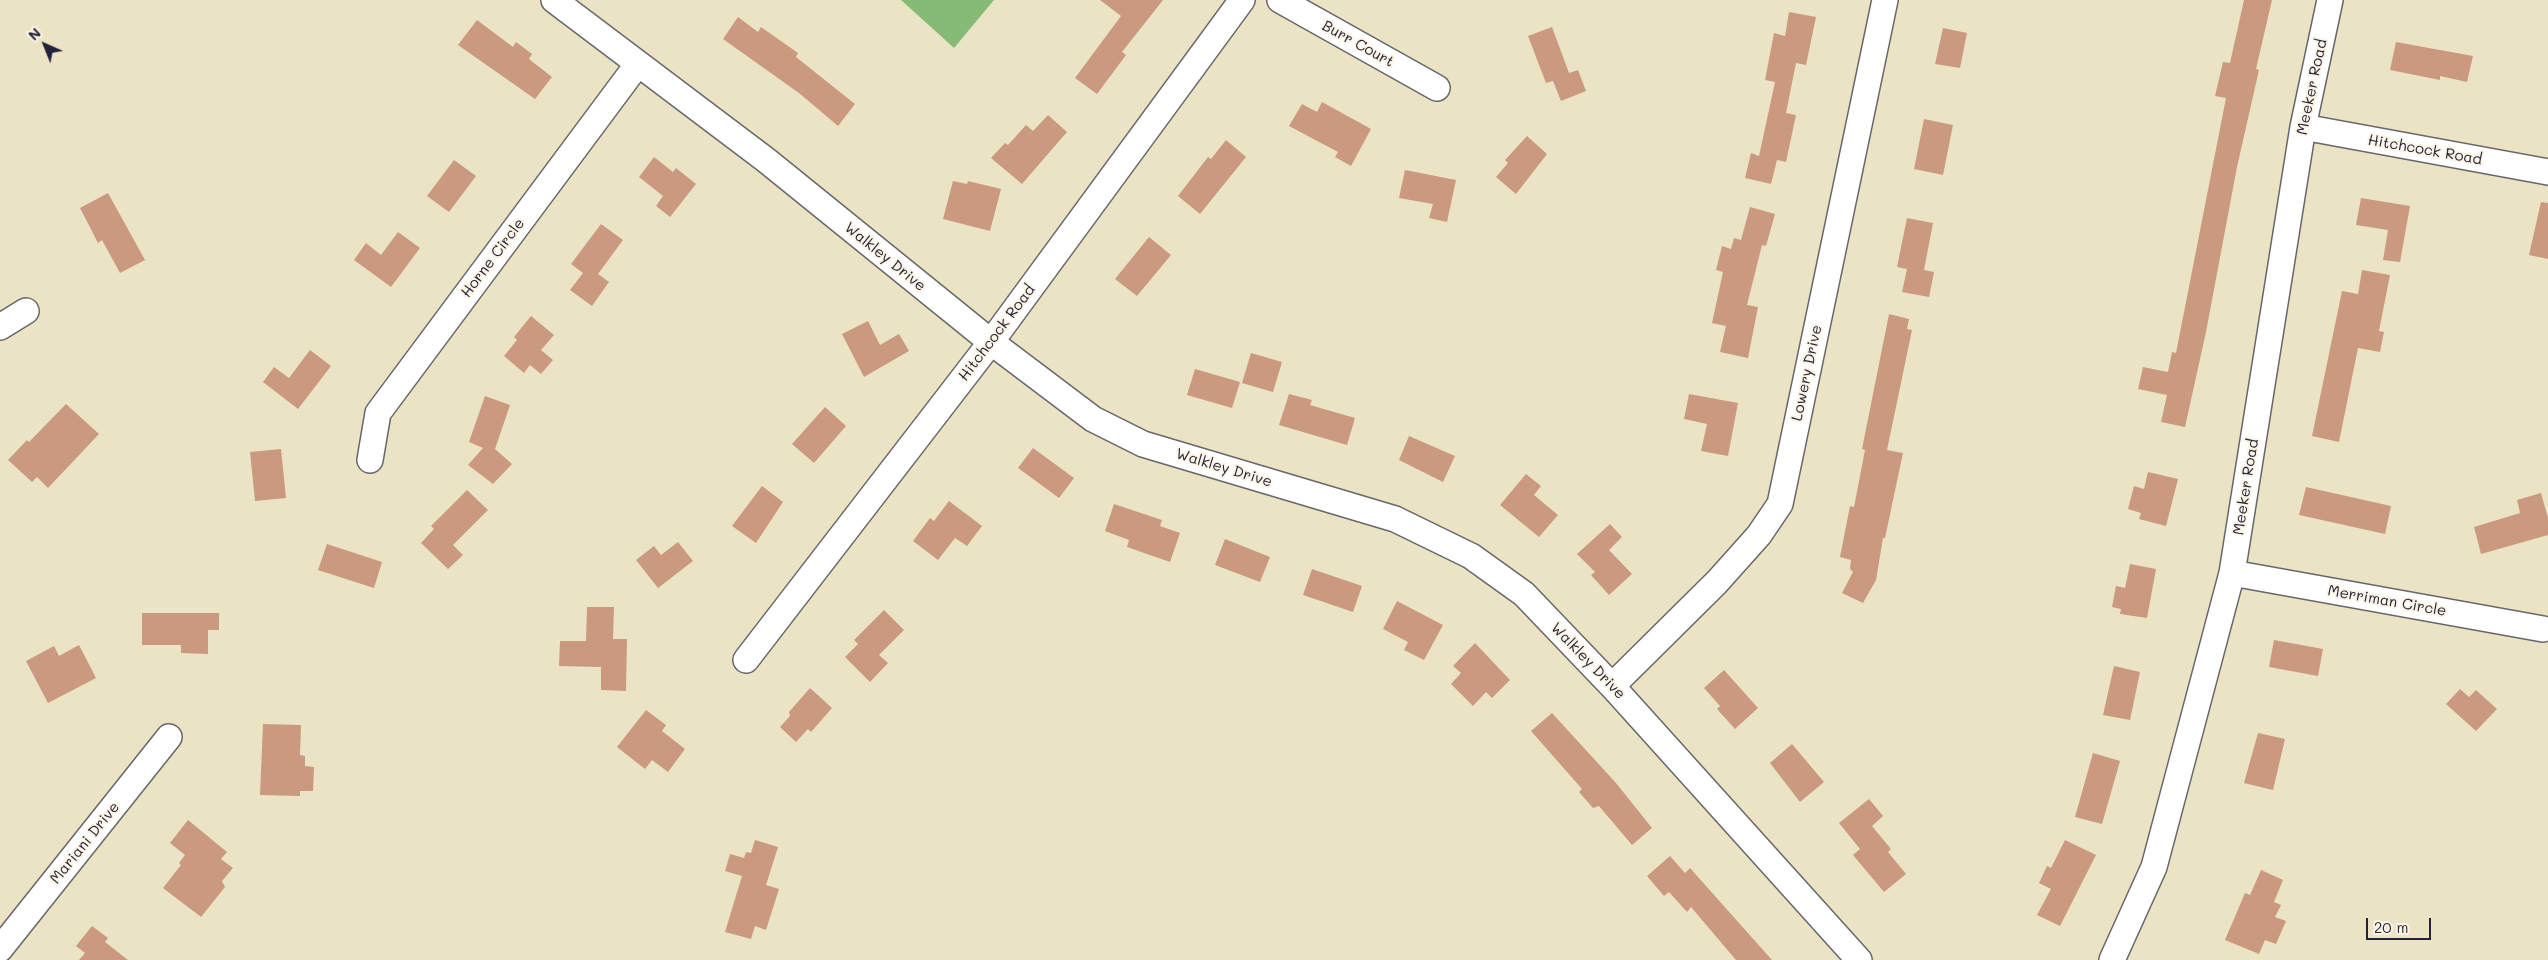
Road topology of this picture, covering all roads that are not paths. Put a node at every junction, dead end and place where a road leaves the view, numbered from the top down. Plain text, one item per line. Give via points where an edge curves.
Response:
1 (554, 0) edge
2 (1242, 0) edge
3 (1280, 0) edge
4 (1885, 0) edge
5 (2330, 0) edge
6 (638, 65) junction
7 (1437, 88) dead end
8 (2303, 127) junction
9 (2548, 172) edge
10 (26, 310) dead end
11 (0, 327) edge
12 (991, 342) junction
13 (370, 460) dead end
14 (2232, 573) junction
15 (2543, 629) dead end
16 (746, 660) dead end
17 (1612, 686) junction
18 (169, 737) dead end
19 (0, 949) edge
20 (1859, 960) edge
21 (2112, 960) edge

1 - 6 street, Walkley Drive
2 - 12 street, Hitchcock Road
3 - 7 street, Burr Court
4 - 17 street, Lowery Drive via 1780,504 1759,535 1717,582
5 - 8 street, Meeker Road
6 - 12 street, Walkley Drive via 766,160
6 - 13 street, Horne Circle via 378,413
8 - 9 street, Hitchcock Road
8 - 14 street, Meeker Road
10 - 11 street
12 - 16 street, Hitchcock Road
12 - 17 street, Walkley Drive via 1093,419 1143,444 1395,519 1470,556 1524,594
14 - 15 street, Merriman Circle
14 - 21 street, Meeker Road via 2154,867
17 - 20 street, Walkley Drive
18 - 19 street, Mariani Drive

